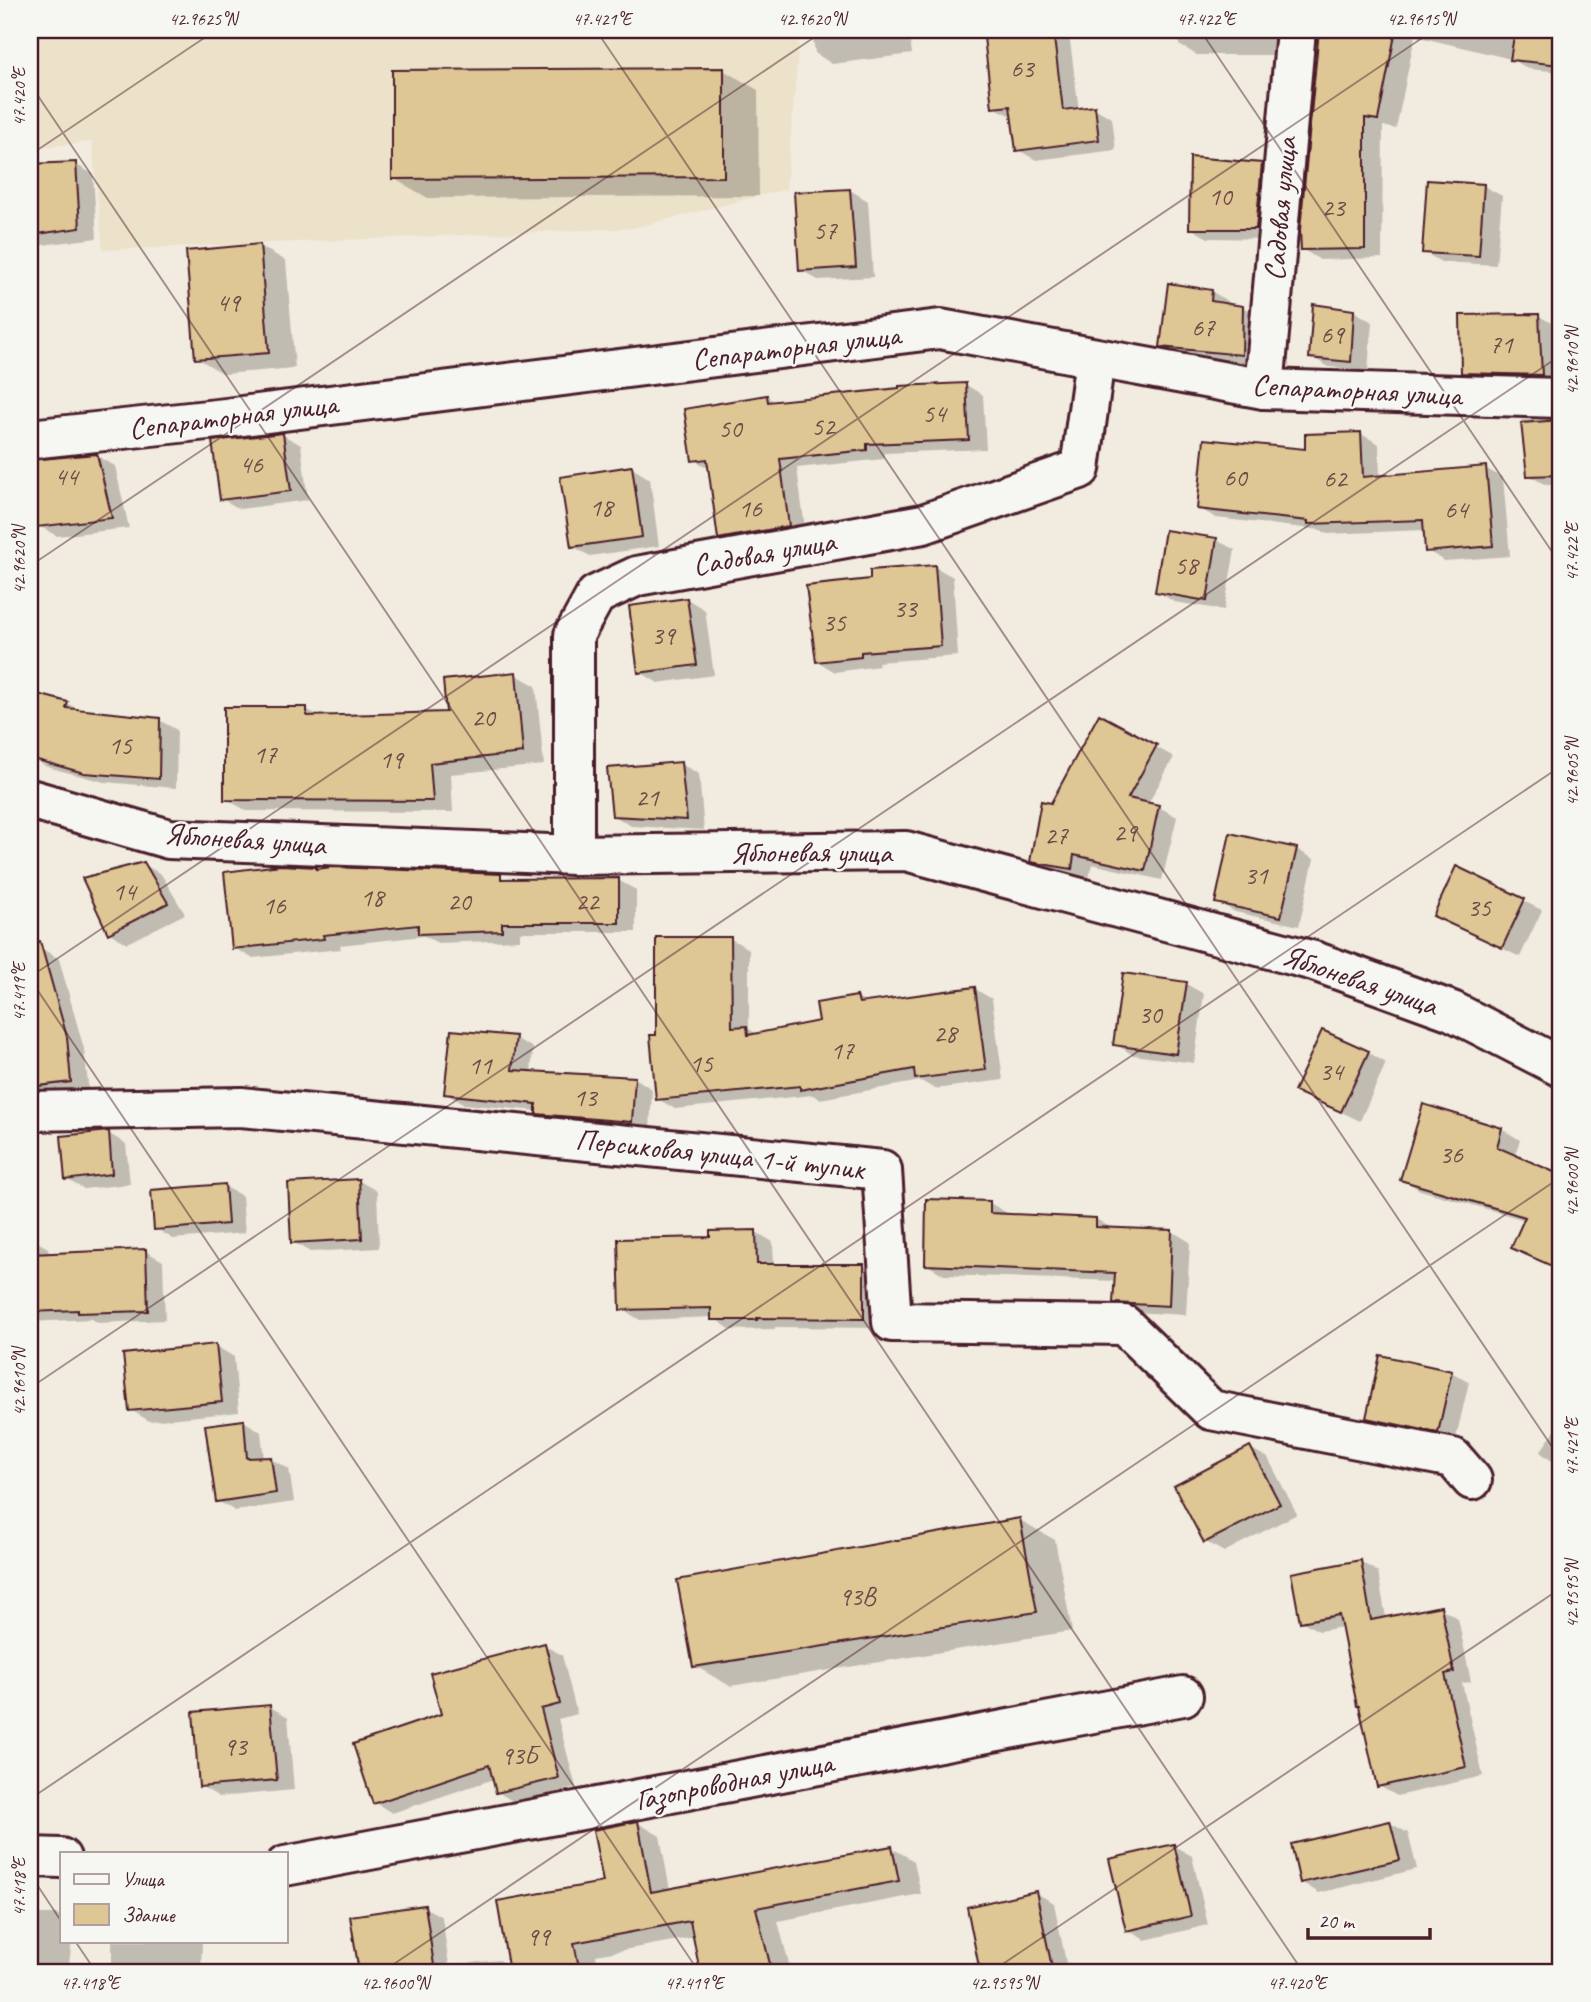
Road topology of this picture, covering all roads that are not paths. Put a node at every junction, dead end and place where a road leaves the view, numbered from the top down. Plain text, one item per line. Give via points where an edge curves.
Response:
1 (1296, 30) edge
2 (1094, 359) junction
3 (1265, 389) junction
4 (1561, 398) edge
5 (30, 439) edge
6 (30, 799) edge
7 (574, 855) junction
8 (1561, 1067) edge
9 (30, 1111) edge
10 (1472, 1480) dead end
11 (1183, 1696) dead end
12 (30, 1857) edge
13 (60, 1858) edge
14 (287, 1867) edge

1 - 3 street, Садовая улица
2 - 3 street, Сепараторная улица
2 - 5 street, Сепараторная улица via 940,329
2 - 7 street, Садовая улица via 1080,469 923,524 637,576 596,595 575,635
3 - 4 street, Сепараторная улица
6 - 7 street, Яблоневая улица via 169,839
7 - 8 street, Яблоневая улица via 906,851 1314,961 1452,1011
9 - 10 street, Персиковая улица 1-й тупик via 241,1107 882,1170 892,1322 1124,1325 1211,1410 1453,1458
11 - 14 street, Газопроводная улица
12 - 13 street

